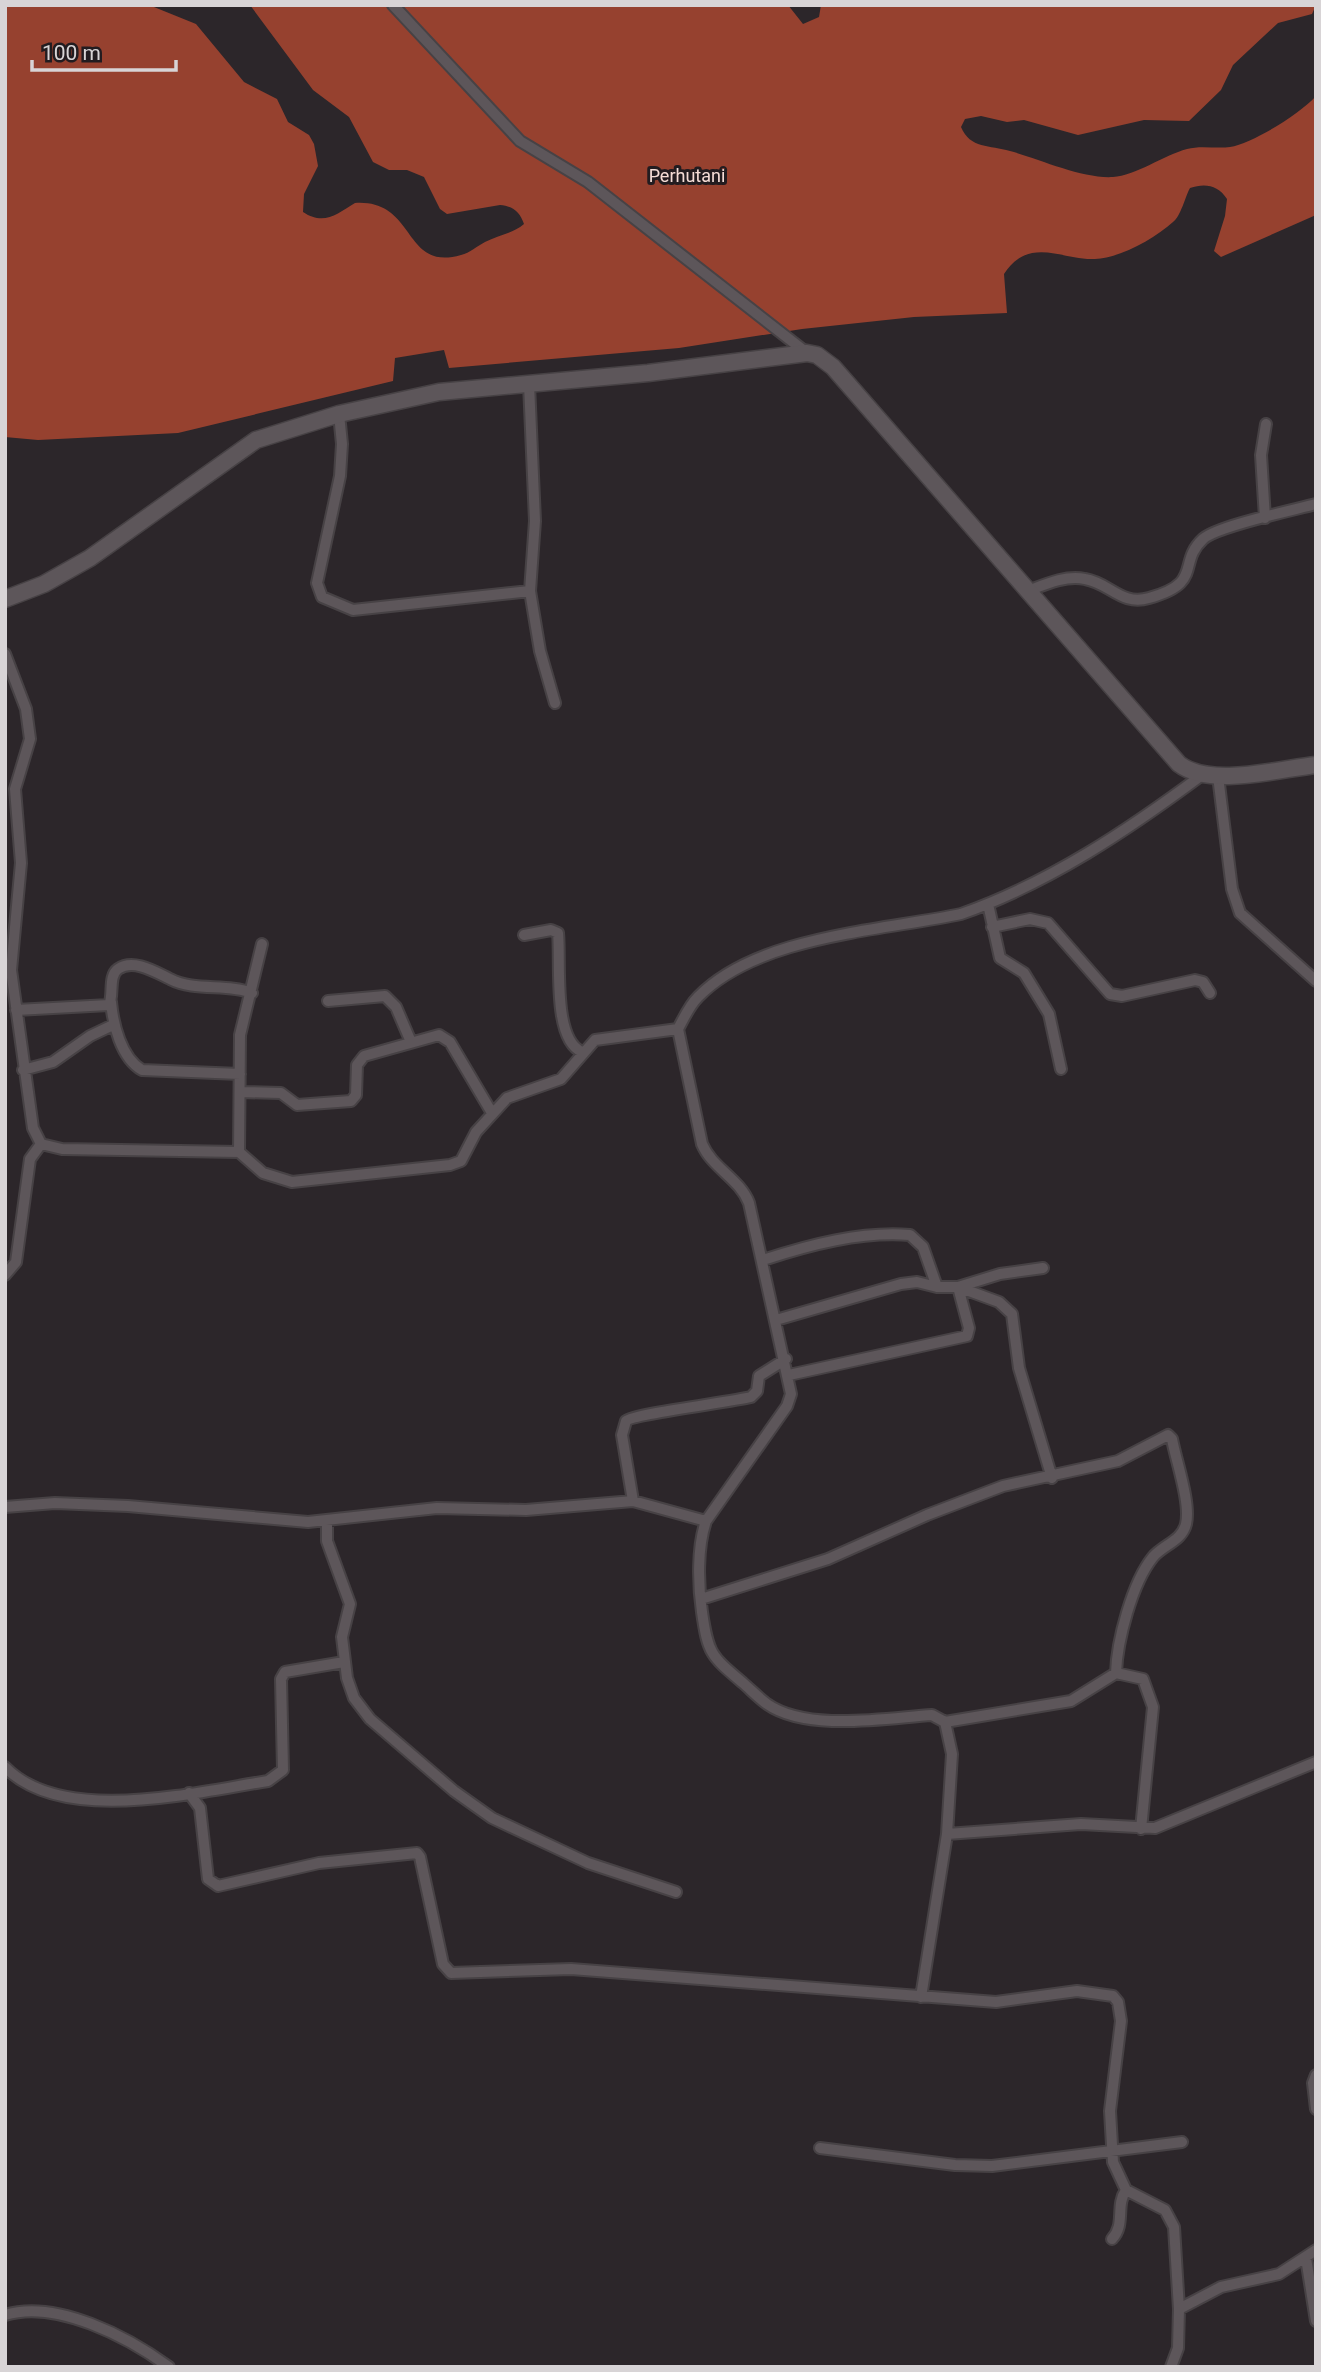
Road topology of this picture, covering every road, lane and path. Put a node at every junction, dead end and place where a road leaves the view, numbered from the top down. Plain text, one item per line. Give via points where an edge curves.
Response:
1 (393, 5) edge
2 (807, 353) junction
3 (529, 384) junction
4 (339, 414) junction
5 (1266, 424) dead end
6 (1316, 504) edge
7 (1265, 518) junction
8 (530, 591) junction
9 (1028, 591) junction
10 (5, 599) edge
11 (5, 653) edge
12 (555, 703) dead end
13 (1316, 765) edge
14 (1210, 776) junction
15 (10, 788) edge
16 (988, 905) junction
17 (992, 927) junction
18 (524, 936) dead end
19 (262, 944) dead end
20 (1316, 981) edge
21 (252, 993) junction
22 (1210, 993) dead end
23 (328, 1001) dead end
24 (111, 1002) junction
25 (16, 1010) junction
26 (113, 1025) junction
27 (678, 1029) junction
28 (411, 1041) junction
29 (582, 1052) junction
30 (1062, 1069) dead end
31 (23, 1070) junction
32 (240, 1074) junction
33 (241, 1092) junction
34 (492, 1113) junction
35 (41, 1144) junction
36 (239, 1152) junction
37 (763, 1260) junction
38 (1043, 1268) dead end
39 (5, 1275) edge
40 (937, 1287) junction
41 (958, 1287) junction
42 (776, 1320) junction
43 (786, 1359) junction
44 (789, 1375) junction
45 (1052, 1478) junction
46 (633, 1501) junction
47 (5, 1507) edge
48 (327, 1520) junction
49 (706, 1521) junction
50 (701, 1598) junction
51 (344, 1662) junction
52 (1116, 1674) junction
53 (945, 1722) junction
54 (1316, 1762) edge
55 (5, 1767) edge
56 (189, 1793) junction
57 (1141, 1829) junction
58 (947, 1834) junction
59 (676, 1892) dead end
60 (921, 1997) junction
61 (1316, 2075) edge
62 (1316, 2109) edge
63 (1182, 2142) dead end
64 (820, 2148) dead end
65 (1111, 2149) junction
66 (1126, 2190) junction
67 (1112, 2239) dead end
68 (1316, 2250) edge
69 (1306, 2258) junction
70 (1179, 2309) junction
71 (5, 2315) edge
72 (1316, 2321) edge
73 (169, 2367) edge
74 (1171, 2367) edge

1 - 2 street via 520,141 588,182
2 - 3 street
2 - 9 street via 833,367
3 - 4 street via 423,394
3 - 8 street via 535,520
4 - 8 street via 342,457 317,583 322,597 353,610
4 - 10 street via 256,440 90,558
5 - 7 street via 1261,455
6 - 7 street
7 - 9 street via 1203,538 1185,579 1166,593 1123,599 1097,582 1076,578
8 - 12 street
9 - 14 street via 1175,760
11 - 15 street via 29,726 27,757
13 - 14 street
14 - 16 street via 1122,834
14 - 20 street via 1240,913
15 - 25 street via 21,863 11,970
16 - 17 street
16 - 27 street via 764,954 707,989
17 - 22 street via 1030,919 1048,923 1110,994 1122,996 1195,980 1203,982
17 - 30 street via 1000,958 1024,973 1049,1014
18 - 29 street via 551,930 558,933 564,1026 571,1044
19 - 21 street
21 - 24 street via 195,987 158,971 131,966 114,973
21 - 32 street via 240,1035
23 - 28 street via 385,996 396,1007
24 - 25 street via 100,1008
24 - 26 street
25 - 31 street
26 - 31 street via 53,1062
26 - 32 street via 130,1059 142,1070
27 - 29 street via 604,1037
27 - 37 street via 702,1144 746,1195
28 - 33 street via 360,1059 356,1096 351,1101 297,1105 281,1093
28 - 34 street via 432,1035 445,1037
29 - 34 street via 561,1079 513,1094
31 - 35 street via 33,1128
32 - 33 street
33 - 36 street
34 - 36 street via 461,1161 450,1166 292,1182 263,1173
35 - 36 street via 62,1149
35 - 39 street via 30,1159 16,1262
37 - 40 street via 807,1246 910,1235 923,1247
37 - 42 street
38 - 41 street via 1000,1273
40 - 41 street
40 - 42 street via 901,1284
41 - 44 street via 970,1328 960,1339
41 - 45 street via 999,1302 1013,1314 1019,1368
42 - 43 street
43 - 44 street
43 - 46 street via 759,1376 751,1397 625,1420 622,1435
44 - 49 street via 787,1406
45 - 50 street via 1003,1486 828,1559
45 - 52 street via 1118,1461 1163,1436 1172,1439 1186,1525 1143,1575 1120,1637
46 - 48 street via 526,1510 437,1508
46 - 49 street
47 - 48 street via 55,1503
48 - 51 street via 327,1541 350,1604 342,1637
49 - 50 street
50 - 53 street via 711,1653 768,1705 824,1720 932,1716
51 - 56 street via 285,1672 281,1679 283,1764 278,1777
51 - 59 street via 354,1698 370,1719 492,1818 588,1863
52 - 53 street via 1071,1701
52 - 57 street via 1143,1679 1152,1699
53 - 58 street via 952,1754
54 - 57 street via 1168,1824
55 - 56 street via 26,1783 70,1796 120,1800
56 - 60 street via 200,1808 208,1879 218,1886 319,1863 417,1853 443,1964 451,1973 571,1969
57 - 58 street via 1081,1824
58 - 60 street
60 - 65 street via 996,2002 1077,1991 1113,1996 1121,2021 1111,2098
61 - 62 street
63 - 65 street
64 - 65 street via 973,2166
65 - 66 street via 1116,2174
66 - 67 street via 1119,2230
66 - 70 street via 1165,2210 1171,2218
68 - 69 street
69 - 70 street via 1279,2274 1208,2292
69 - 72 street
70 - 74 street via 1178,2348
71 - 73 street via 40,2311 66,2316 134,2343

